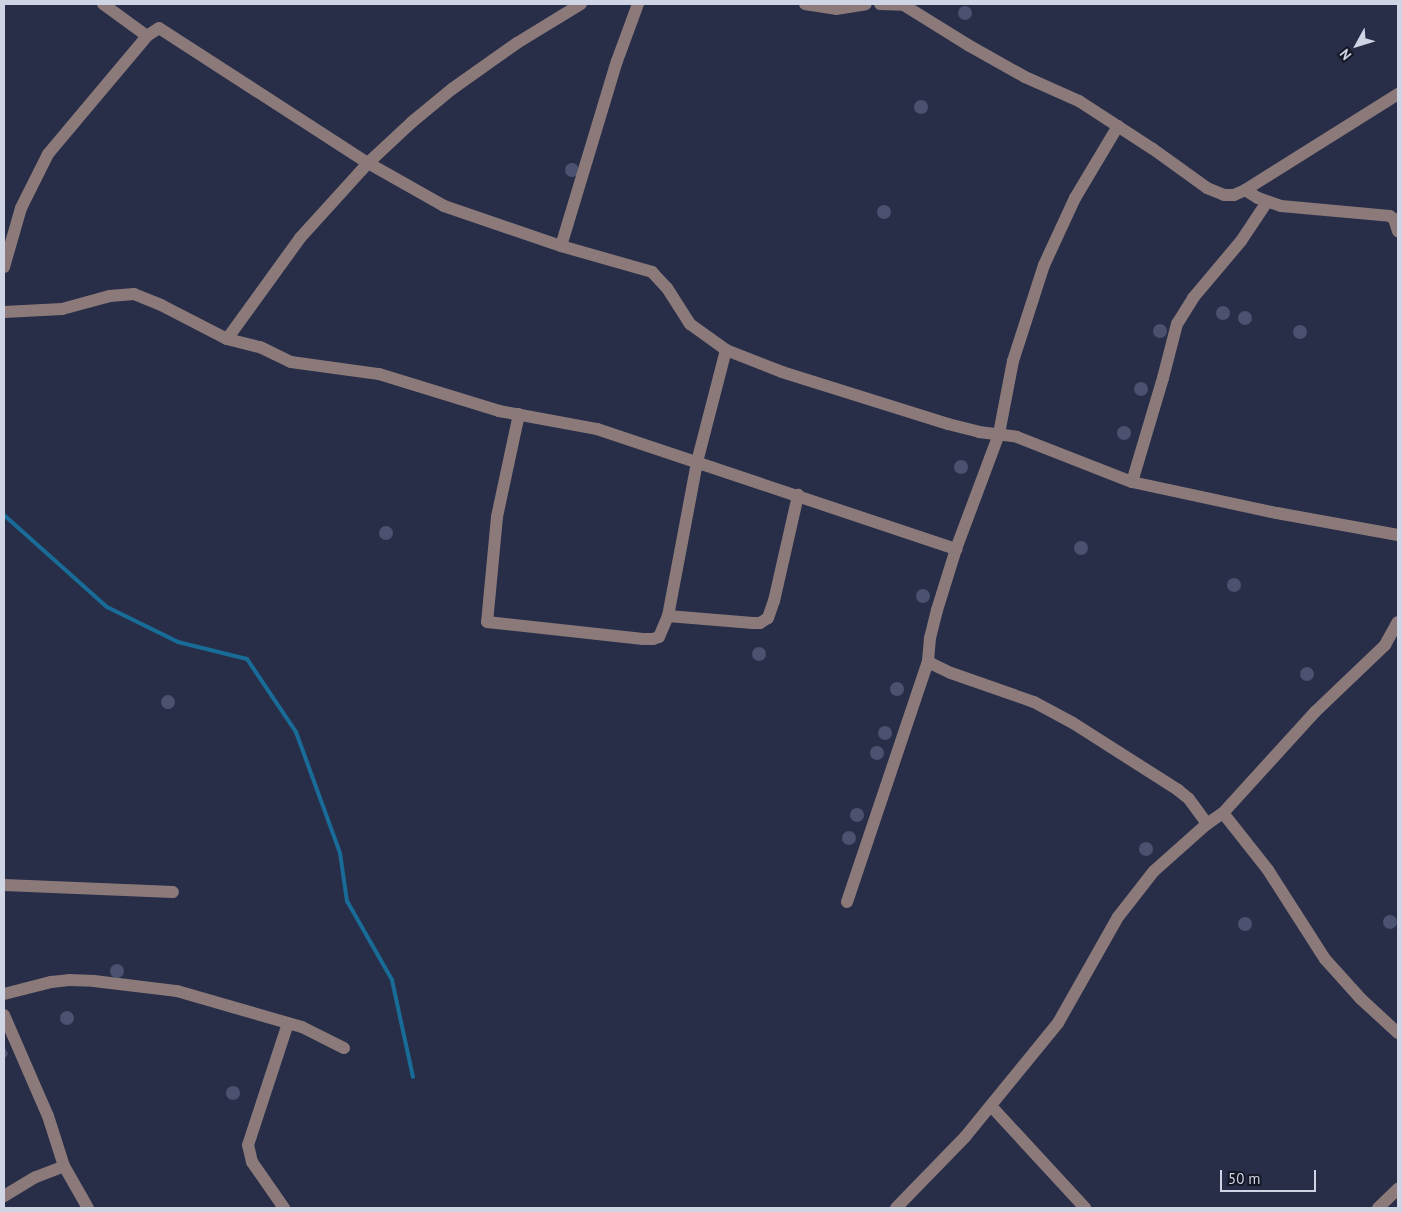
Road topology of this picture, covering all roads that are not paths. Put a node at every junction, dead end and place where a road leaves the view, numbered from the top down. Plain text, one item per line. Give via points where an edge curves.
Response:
1 (103, 4) edge
2 (581, 4) edge
3 (638, 4) edge
4 (805, 4) edge
5 (866, 4) edge
6 (880, 4) edge
7 (902, 4) edge
8 (147, 36) junction
9 (1398, 94) edge
10 (1118, 126) junction
11 (368, 163) junction
12 (1245, 190) junction
13 (1267, 202) junction
14 (1398, 231) edge
15 (561, 246) junction
16 (4, 267) edge
17 (4, 312) edge
18 (227, 339) junction
19 (726, 350) junction
20 (520, 414) junction
21 (999, 434) junction
22 (697, 462) junction
23 (1132, 482) junction
24 (798, 495) junction
25 (1398, 535) edge
26 (956, 549) junction
27 (668, 616) junction
28 (1398, 622) edge
29 (928, 662) junction
30 (1222, 813) junction
31 (1207, 824) junction
32 (4, 885) edge
33 (173, 892) dead end
34 (847, 902) dead end
35 (4, 994) edge
36 (4, 1015) edge
37 (288, 1022) junction
38 (1398, 1033) edge
39 (344, 1048) dead end
40 (992, 1106) junction
41 (64, 1166) junction
42 (1398, 1189) edge
43 (4, 1196) edge
44 (88, 1208) edge
45 (284, 1208) edge
46 (896, 1208) edge
47 (1085, 1208) edge
48 (1378, 1208) edge

1 - 8 street
2 - 11 street via 517,43 452,89
3 - 15 street via 617,61
4 - 5 street via 836,9
6 - 7 street
7 - 10 street via 968,45 1079,101
8 - 11 street via 159,28
8 - 16 street via 48,154 21,208
9 - 12 street
10 - 12 street via 1207,188 1224,195
10 - 21 street via 1075,198 1044,265 1012,361
11 - 15 street via 444,206
11 - 18 street via 300,238
12 - 13 street
13 - 14 street via 1390,216
13 - 23 street via 1241,241 1193,298 1177,324
15 - 19 street via 652,272 690,324
17 - 18 street via 62,309 110,296 134,294
18 - 20 street via 260,348 291,362 379,374 472,403
19 - 21 street via 782,372 948,424
19 - 22 street
20 - 22 street via 597,430
20 - 27 street via 497,517 487,622 653,640 663,632
21 - 23 street via 1017,437
21 - 26 street
22 - 24 street
22 - 27 street
23 - 25 street
24 - 26 street
24 - 27 street via 768,618 752,623
26 - 29 street via 932,628
28 - 30 street via 1385,645 1315,712
29 - 31 street via 1034,702 1073,722 1178,790 1189,799
29 - 34 street
30 - 31 street
30 - 38 street via 1268,870 1325,959
31 - 40 street via 1154,870 1134,894 1098,950 1058,1024
32 - 33 street
35 - 37 street via 51,982 94,981 177,991
36 - 41 street via 48,1116
37 - 39 street
37 - 45 street via 248,1145 252,1162
40 - 46 street
40 - 47 street
41 - 43 street via 36,1177
41 - 44 street
42 - 48 street

